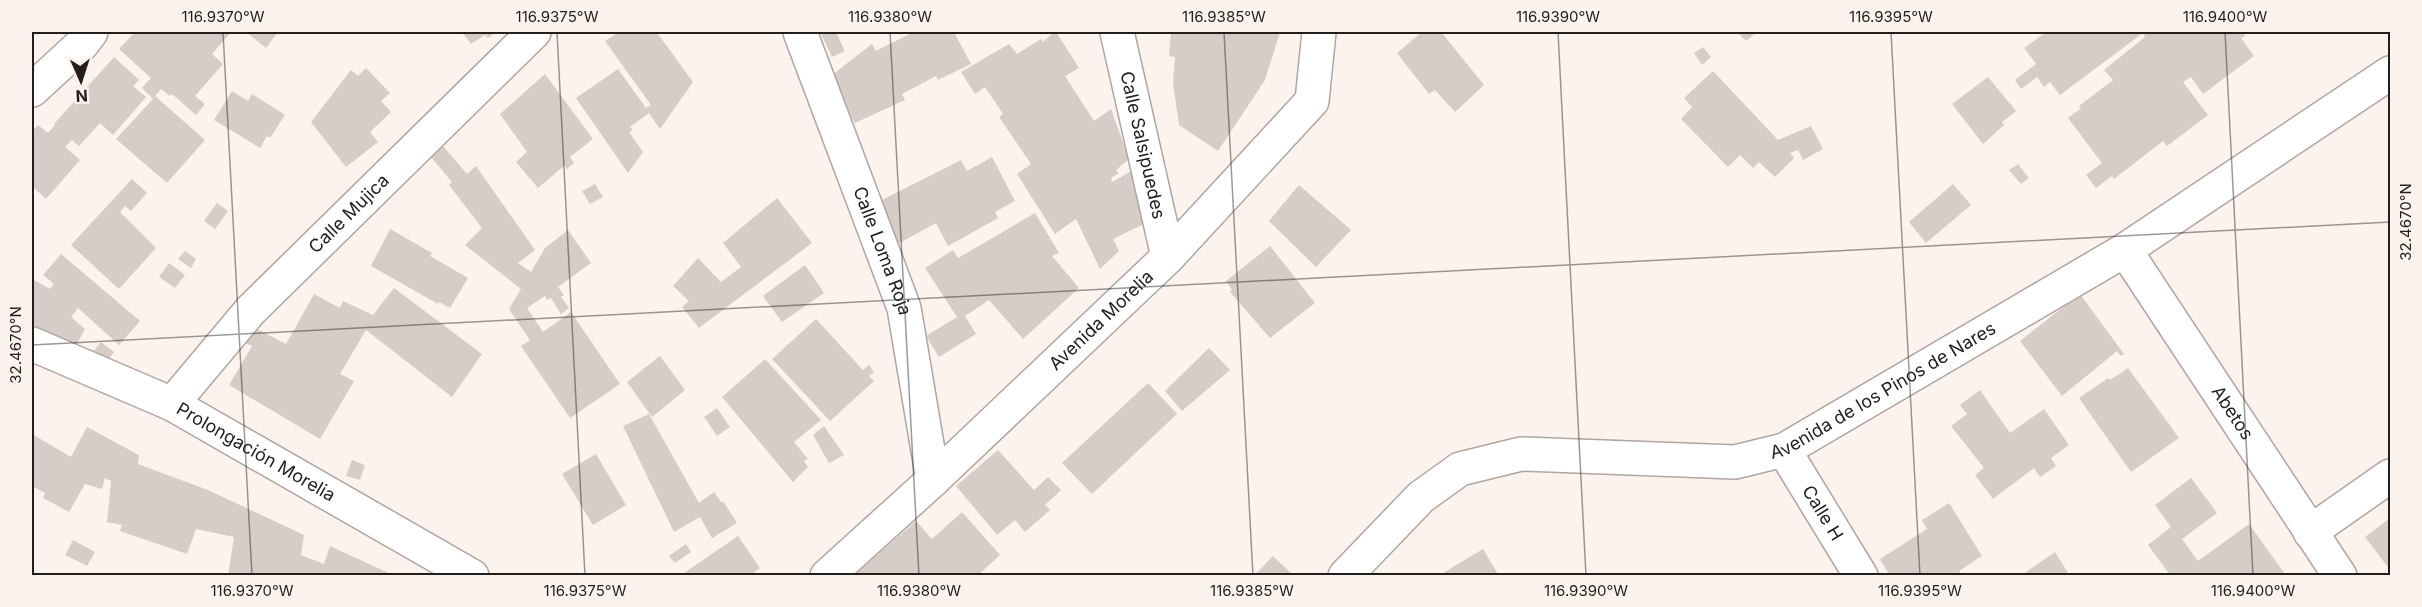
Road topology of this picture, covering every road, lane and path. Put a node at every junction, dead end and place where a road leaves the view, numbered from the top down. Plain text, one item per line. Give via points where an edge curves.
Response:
1 (91, 32) edge
2 (534, 32) edge
3 (800, 32) edge
4 (1117, 32) edge
5 (1320, 32) edge
6 (2391, 73) edge
7 (32, 90) edge
8 (2125, 250) junction
9 (1168, 256) junction
10 (32, 344) edge
11 (172, 404) junction
12 (1784, 450) junction
13 (2391, 476) edge
14 (933, 480) junction
15 (2310, 532) junction
16 (472, 576) edge
17 (827, 576) edge
18 (1345, 576) edge
19 (1861, 576) edge
20 (2340, 576) edge

1 - 7 street
2 - 11 street, Calle Mujica via 250,311
3 - 14 street, Calle Loma Roja via 904,308
4 - 9 street, Calle Salsipuedes
5 - 9 street, Avenida Morelia via 1312,101
6 - 8 street, Avenida de los Pinos de Nares
8 - 12 street, Avenida de los Pinos de Nares
8 - 15 street, Abetos
9 - 14 street, Avenida Morelia
10 - 11 street, Prolongación Morelia
11 - 16 street, Prolongación Morelia
12 - 18 street, Avenida de los Pinos de Nares via 1735,462 1521,454 1460,470 1420,497
12 - 19 street, Calle H
13 - 15 street
14 - 17 street, Avenida Morelia
15 - 20 street, Abetos

